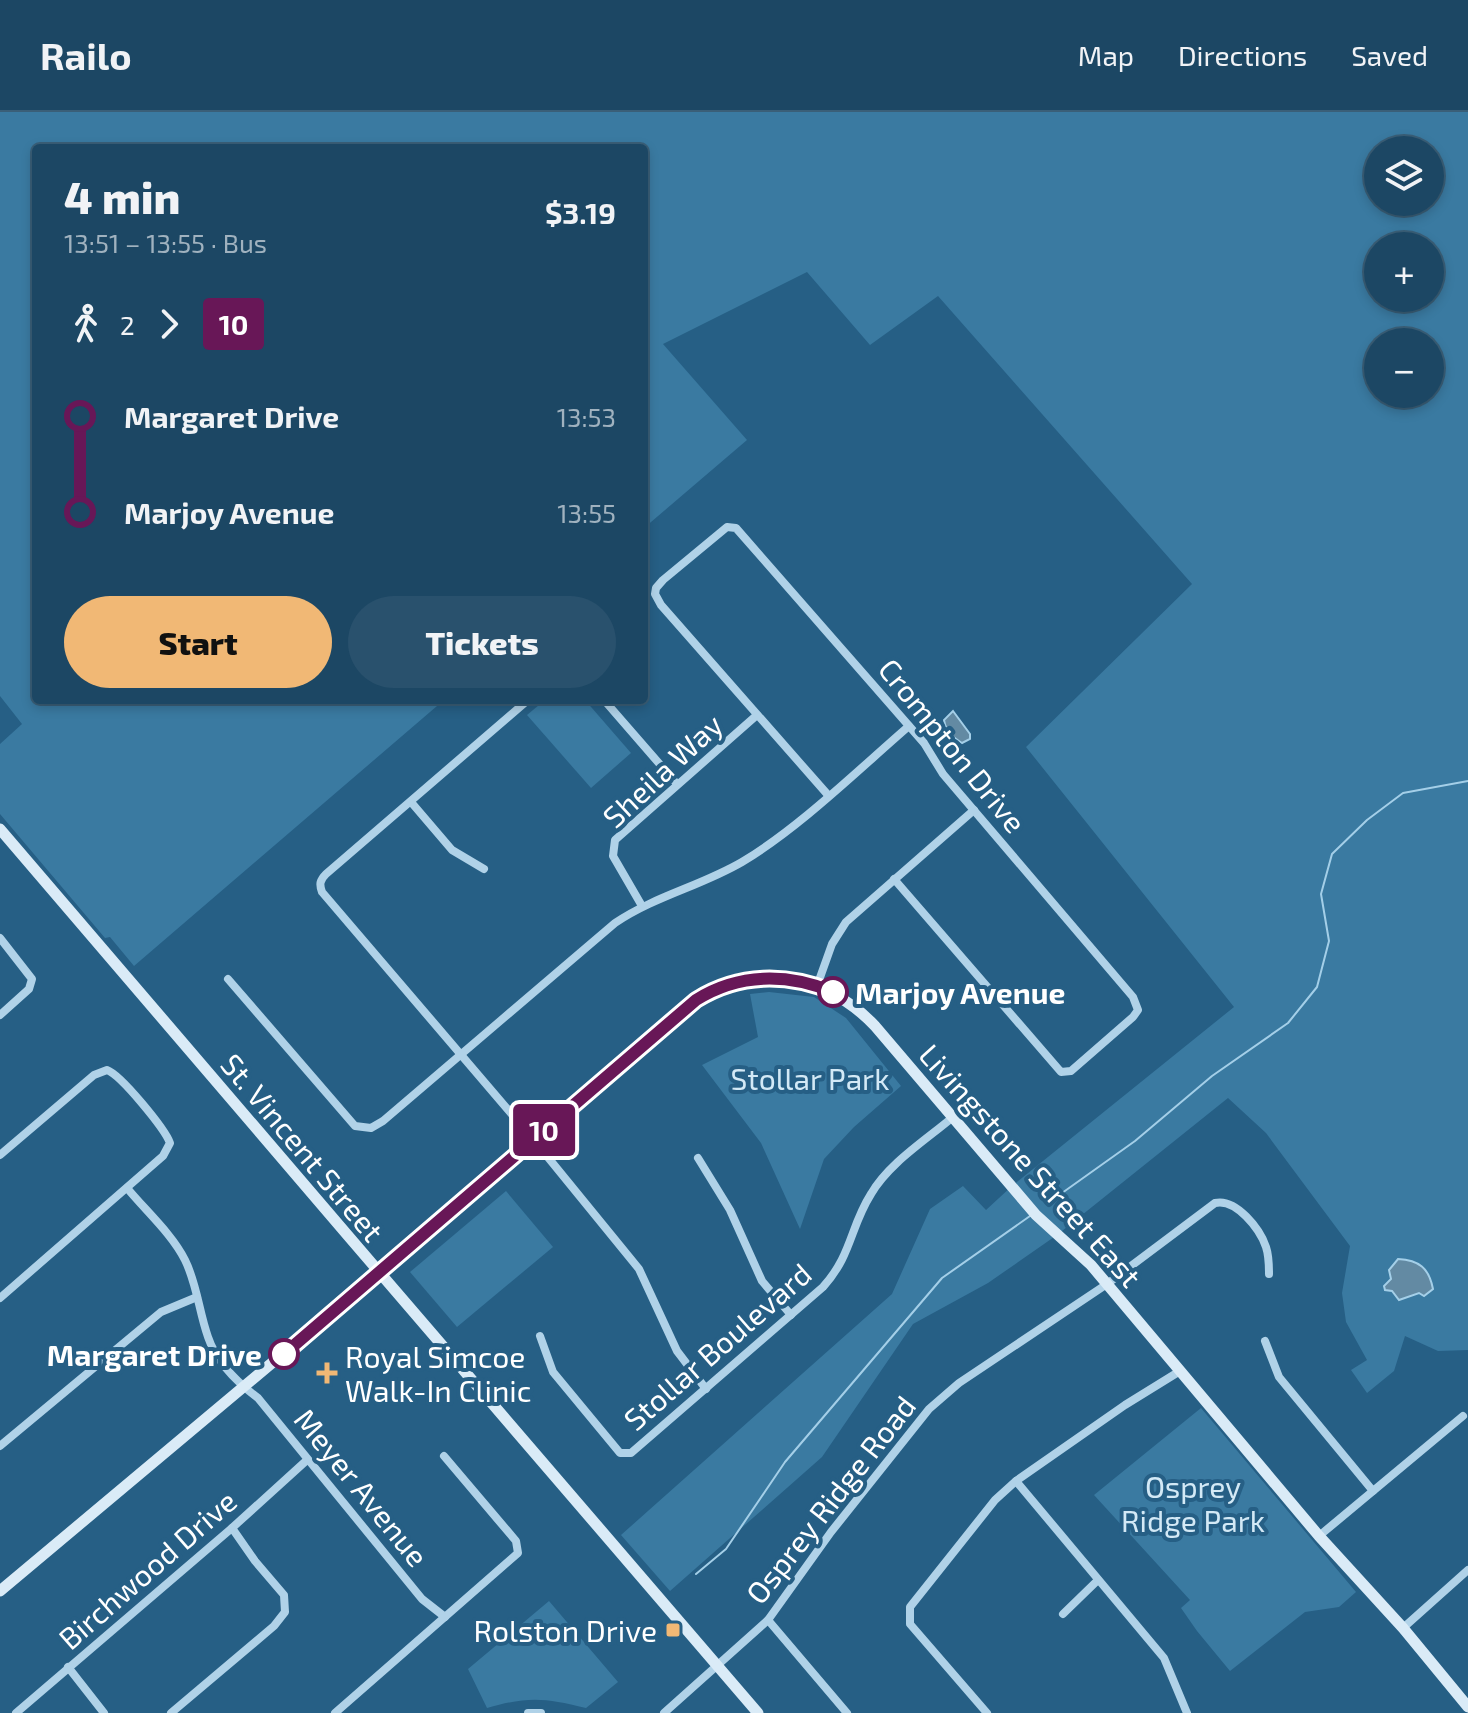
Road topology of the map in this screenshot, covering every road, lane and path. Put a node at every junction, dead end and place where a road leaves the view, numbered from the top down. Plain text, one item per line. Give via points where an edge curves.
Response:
1 (523, 704) edge
2 (607, 704) edge
3 (757, 715) junction
4 (909, 726) junction
5 (677, 784) junction
6 (828, 795) junction
7 (411, 802) junction
8 (974, 810) junction
9 (0, 829) edge
10 (484, 869) dead end
11 (894, 879) junction
12 (642, 906) junction
13 (0, 938) edge
14 (228, 979) dead end
15 (817, 986) junction
16 (0, 1015) edge
17 (460, 1054) junction
18 (953, 1117) junction
19 (533, 1139) junction
20 (0, 1155) edge
21 (698, 1158) dead end
22 (127, 1188) junction
23 (378, 1274) junction
24 (1269, 1274) dead end
25 (1107, 1284) junction
26 (197, 1297) junction
27 (0, 1298) edge
28 (791, 1315) junction
29 (540, 1336) dead end
30 (1265, 1341) dead end
31 (1180, 1371) junction
32 (244, 1387) junction
33 (706, 1389) junction
34 (1463, 1416) dead end
35 (0, 1446) edge
36 (444, 1456) dead end
37 (307, 1460) junction
38 (1016, 1481) junction
39 (1373, 1491) junction
40 (232, 1528) junction
41 (1319, 1536) junction
42 (1468, 1570) edge
43 (1098, 1580) junction
44 (0, 1591) edge
45 (1063, 1614) dead end
46 (445, 1617) junction
47 (768, 1620) junction
48 (1403, 1628) junction
49 (717, 1665) junction
50 (68, 1667) junction
51 (1468, 1707) edge
52 (16, 1713) edge
53 (104, 1713) edge
54 (171, 1713) edge
55 (335, 1713) edge
56 (528, 1713) edge
57 (541, 1713) edge
58 (664, 1713) edge
59 (758, 1713) edge
60 (847, 1713) edge
61 (987, 1713) edge
62 (1187, 1713) edge

1 - 7 street
2 - 5 street
3 - 4 street, Crompton Drive via 655,594 663,580 727,527 736,528
3 - 5 street, Sheila Way
3 - 6 street, Crompton Drive
4 - 6 street
4 - 8 street, Crompton Drive
5 - 12 street, Sheila Way via 615,840 613,856
6 - 12 street via 741,863
7 - 10 street via 452,850
7 - 17 street via 326,874 320,886
8 - 11 street
8 - 11 street, Crompton Drive via 1137,1003 1133,1017 1077,1066 1066,1073 1055,1068
9 - 23 street, St. Vincent Street
11 - 15 street via 837,933
12 - 17 street via 600,934
13 - 16 street via 32,979 29,989
14 - 17 street via 355,1126 371,1128 383,1121
15 - 18 street, Livingstone Street East via 867,1017
15 - 19 street, Livingstone Street East via 757,978 708,993
17 - 19 street
18 - 25 street, Livingstone Street East via 1036,1215
18 - 28 street, Stollar Boulevard via 878,1183 841,1265
19 - 23 street, Livingstone Street East
19 - 33 street via 639,1269 677,1351
20 - 22 street via 94,1075 107,1070 170,1143
21 - 28 street via 730,1210 762,1281
22 - 26 street via 182,1255
22 - 27 street
23 - 32 street, Livingstone Street East
23 - 49 street, St. Vincent Street
24 - 25 street, Osprey Ridge Road via 1264,1243 1236,1207 1222,1201
25 - 31 street, Livingstone Street East
25 - 47 street, Osprey Ridge Road via 959,1383 929,1409
26 - 32 street via 212,1348
26 - 35 street via 161,1312
28 - 33 street, Stollar Boulevard
29 - 33 street, Stollar Boulevard via 553,1372 620,1453 636,1450
30 - 39 street via 1279,1377
31 - 38 street
31 - 41 street, Livingstone Street East
32 - 37 street, Meyer Avenue
32 - 44 street, Livingstone Street East
34 - 39 street
36 - 46 street via 519,1547 515,1558
37 - 40 street, Birchwood Drive
37 - 46 street, Meyer Avenue via 422,1599
38 - 43 street
38 - 61 street via 910,1607 910,1624
39 - 41 street
40 - 50 street, Birchwood Drive
40 - 54 street via 284,1595 285,1612
41 - 48 street, Livingstone Street East
42 - 48 street
43 - 45 street
43 - 62 street via 1164,1658
46 - 55 street
47 - 49 street, Osprey Ridge Road
47 - 60 street
48 - 51 street, Livingstone Street East
49 - 58 street
49 - 59 street, St. Vincent Street
50 - 52 street, Birchwood Drive
50 - 53 street
56 - 57 street

